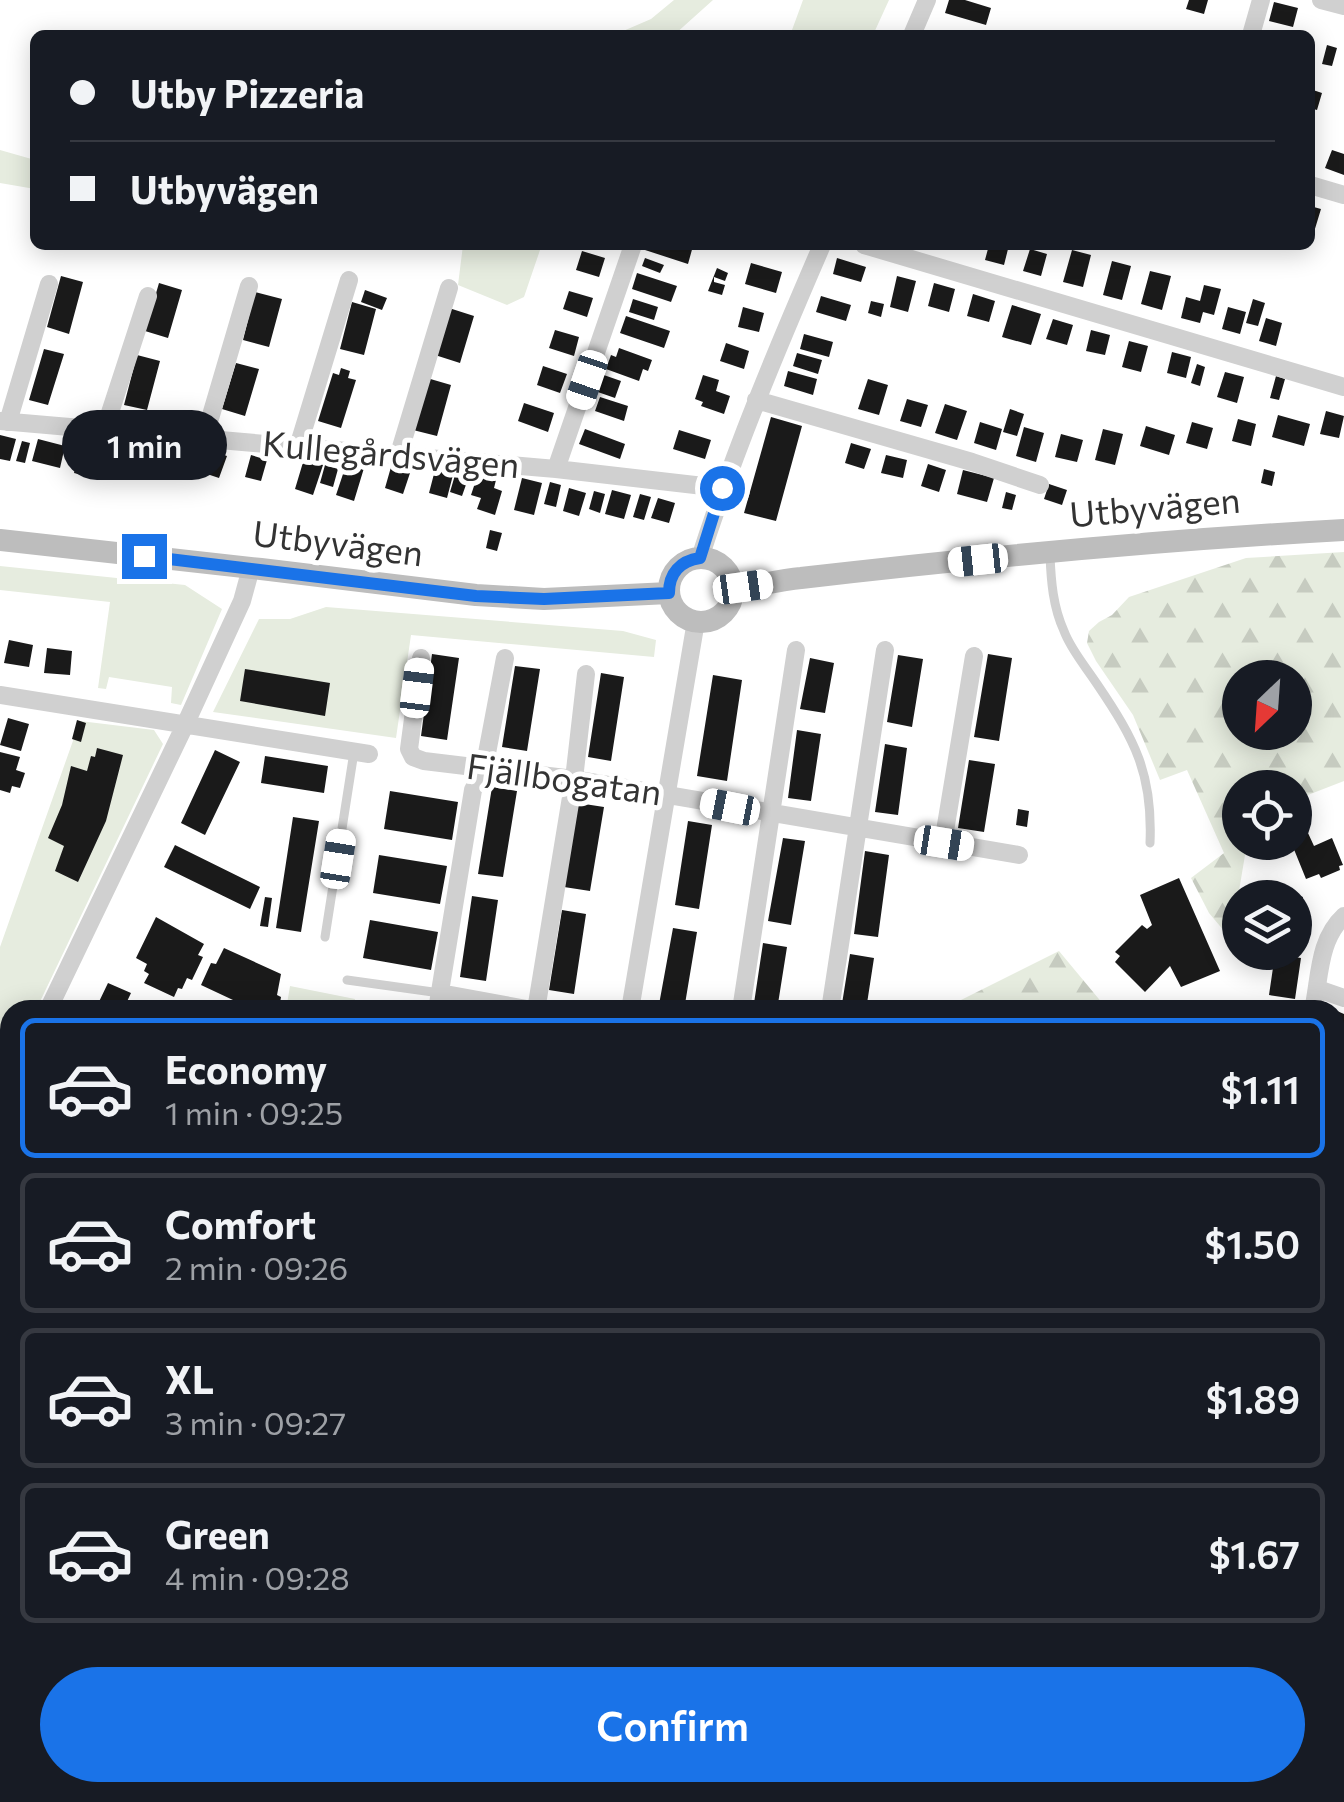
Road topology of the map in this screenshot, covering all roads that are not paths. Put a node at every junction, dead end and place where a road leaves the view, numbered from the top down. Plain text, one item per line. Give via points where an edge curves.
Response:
1 (926, 0) edge
2 (1261, 0) edge
3 (1321, 0) edge
4 (1344, 6) edge
5 (914, 30) edge
6 (1253, 30) edge
7 (1315, 186) edge
8 (1344, 195) edge
9 (630, 250) edge
10 (820, 250) edge
11 (881, 250) edge
12 (348, 280) dead end
13 (50, 284) dead end
14 (248, 286) dead end
15 (448, 288) dead end
16 (148, 296) dead end
17 (1344, 386) edge
18 (756, 400) junction
19 (4, 422) edge
20 (104, 430) junction
21 (204, 439) junction
22 (298, 447) junction
23 (398, 457) junction
24 (556, 469) junction
25 (1040, 485) dead end
26 (722, 488) junction
27 (1344, 530) edge
28 (0, 540) edge
29 (1050, 552) junction
30 (700, 558) junction
31 (252, 568) junction
32 (733, 589) junction
33 (669, 593) junction
34 (696, 621) junction
35 (796, 650) dead end
36 (884, 650) dead end
37 (974, 656) dead end
38 (420, 658) dead end
39 (504, 658) dead end
40 (586, 674) dead end
41 (0, 695) edge
42 (185, 725) junction
43 (361, 753) joint
44 (484, 769) junction
45 (574, 779) junction
46 (666, 794) junction
47 (771, 814) junction
48 (858, 828) junction
49 (944, 843) junction
50 (1150, 843) dead end
51 (1019, 855) dead end
52 (1344, 916) edge
53 (325, 938) dead end
54 (347, 980) dead end
55 (1318, 989) junction
56 (1344, 998) edge
57 (53, 1000) edge
58 (431, 1000) edge
59 (439, 1000) edge
60 (536, 1000) edge
61 (632, 1000) edge
62 (743, 1000) edge
63 (832, 1000) edge
64 (1315, 1000) edge

1 - 5 street
2 - 6 street
3 - 4 street
7 - 8 street
9 - 24 street
10 - 18 street
11 - 17 street
12 - 22 street
13 - 19 street
14 - 21 street
15 - 23 street
16 - 20 street
18 - 25 street
18 - 26 street
19 - 20 street, Kullegårdsvägen
20 - 21 street, Kullegårdsvägen
21 - 22 street, Kullegårdsvägen
22 - 23 street, Kullegårdsvägen
23 - 24 street, Kullegårdsvägen
24 - 26 street, Kullegårdsvägen
26 - 30 street
27 - 29 street, Utbyvägen
28 - 31 street, Utbyvägen
29 - 32 street, Utbyvägen
29 - 50 lane via 1064,634 1137,752 1152,808
30 - 32 street via 720,564
30 - 33 street via 674,571
31 - 33 street, Utbyvägen via 476,596
31 - 42 street
32 - 34 street via 722,614
33 - 34 street via 680,614
34 - 46 street
35 - 47 street
36 - 48 street
37 - 49 street
38 - 44 street, Fjällbogatan via 409,749 424,761
39 - 44 street
40 - 45 street
41 - 42 street
42 - 43 street
42 - 57 street
43 - 53 lane
44 - 45 street, Fjällbogatan
44 - 59 street via 473,790
45 - 46 street, Fjällbogatan
45 - 60 street
46 - 47 street, Fjällbogatan
46 - 61 street
47 - 48 street, Fjällbogatan
47 - 62 street
48 - 49 street, Fjällbogatan
48 - 63 street
49 - 51 street, Fjällbogatan
52 - 55 street via 1328,938
54 - 58 lane
55 - 56 street
55 - 64 street

